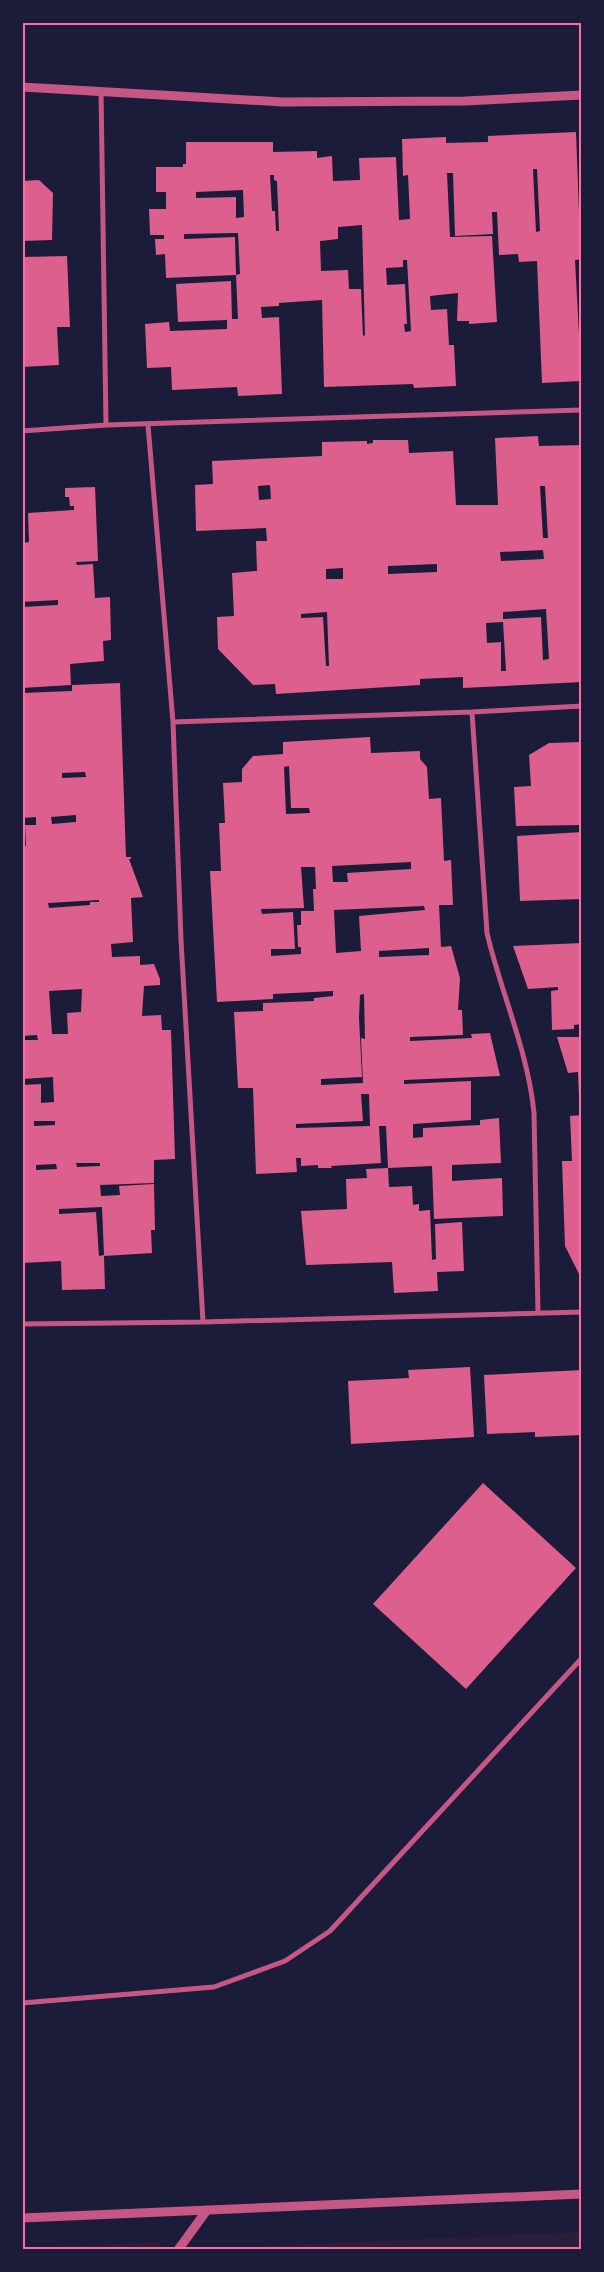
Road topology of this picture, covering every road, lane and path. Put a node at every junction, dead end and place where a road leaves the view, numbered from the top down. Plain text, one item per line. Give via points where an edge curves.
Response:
1 (22, 87) edge
2 (101, 91) junction
3 (582, 94) edge
4 (582, 410) edge
5 (148, 425) junction
6 (106, 426) junction
7 (22, 431) edge
8 (582, 706) edge
9 (472, 712) junction
10 (173, 722) junction
11 (582, 1312) edge
12 (538, 1313) junction
13 (203, 1322) junction
14 (22, 1324) edge
15 (582, 1658) edge
16 (22, 2003) edge
17 (582, 2194) edge
18 (207, 2210) junction
19 (22, 2218) edge
20 (178, 2250) edge

1 - 2 street
2 - 3 street via 283,102 464,101
2 - 6 street
4 - 5 street
5 - 6 street
5 - 10 street
6 - 7 street
8 - 9 street
9 - 10 street
9 - 12 street via 487,932 494,965 531,1082
10 - 13 street via 181,940
11 - 12 street
12 - 13 street
13 - 14 street
15 - 16 street via 330,1931 285,1960 214,1987
17 - 18 street
18 - 19 street
18 - 20 street

